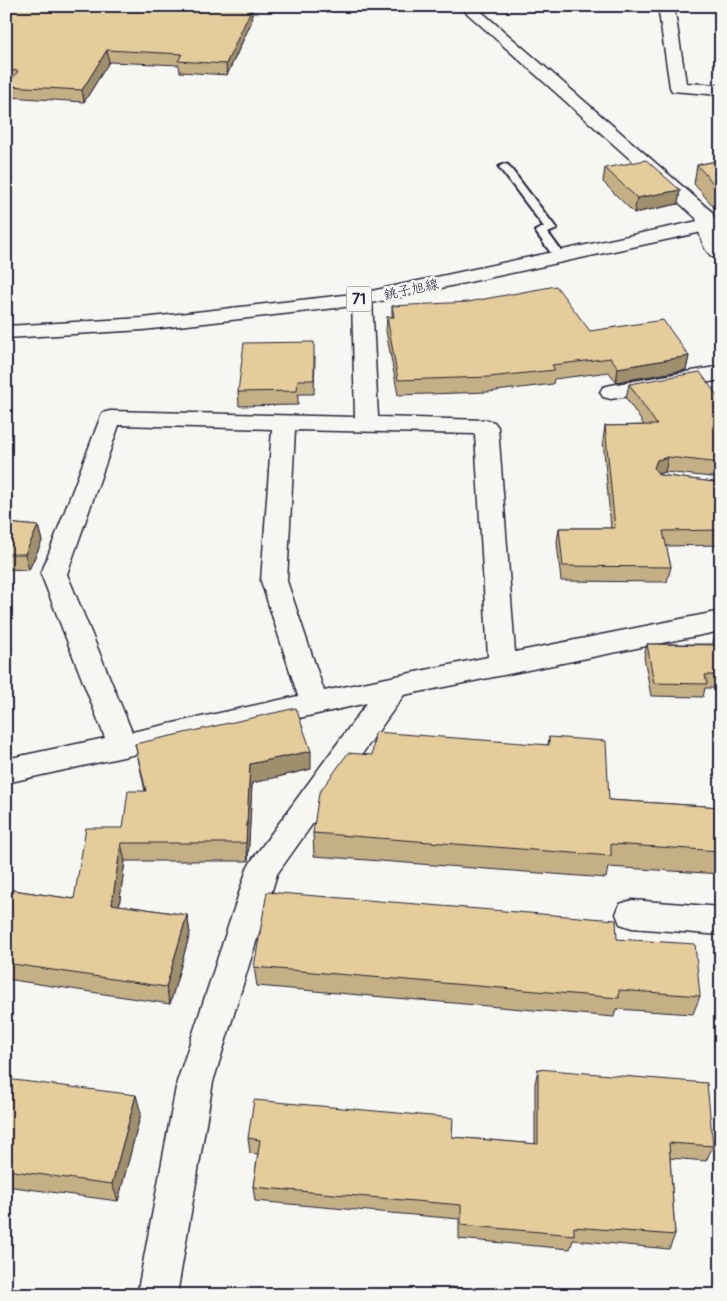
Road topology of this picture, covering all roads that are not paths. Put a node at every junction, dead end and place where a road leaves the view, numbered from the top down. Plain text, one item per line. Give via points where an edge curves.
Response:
1 (466, 6) edge
2 (666, 6) edge
3 (721, 90) edge
4 (504, 167) dead end
5 (714, 224) edge
6 (721, 255) edge
7 (560, 257) junction
8 (362, 299) junction
9 (6, 332) edge
10 (721, 373) edge
11 (611, 392) dead end
12 (284, 422) junction
13 (367, 424) junction
14 (721, 621) edge
15 (502, 666) junction
16 (395, 686) junction
17 (315, 705) junction
18 (123, 746) junction
19 (6, 771) edge
20 (632, 914) dead end
21 (721, 921) edge
22 (157, 1295) edge

1 - 5 street
2 - 3 street via 678,87
4 - 7 lane via 551,229 541,231
5 - 6 street via 713,246
5 - 7 street, 銚子旭線 / 71
7 - 8 street, 銚子旭線 / 71
8 - 9 street, 銚子旭線 / 71 via 143,324
8 - 13 street
10 - 11 street
12 - 13 street
12 - 17 street via 274,581
12 - 18 street via 110,418 54,574
13 - 15 street via 486,427
14 - 15 street
15 - 16 street
16 - 17 street
16 - 22 street via 262,869 195,1082
17 - 18 street
18 - 19 street
20 - 21 street

